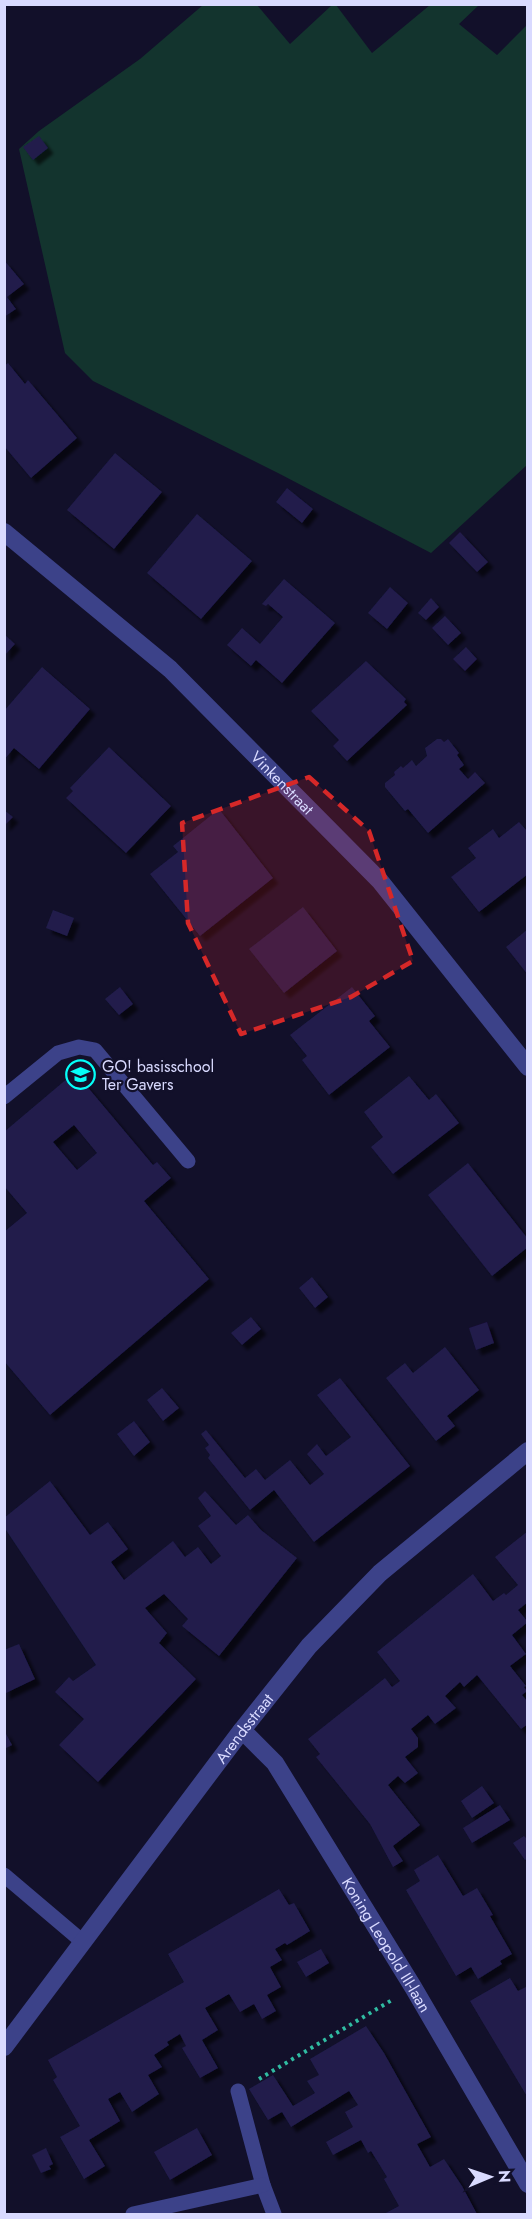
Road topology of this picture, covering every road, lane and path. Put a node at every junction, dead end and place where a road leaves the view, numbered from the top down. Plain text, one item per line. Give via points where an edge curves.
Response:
1 (4, 532) edge
2 (528, 1067) edge
3 (4, 1097) edge
4 (188, 1161) dead end
5 (528, 1451) edge
6 (242, 1730) junction
7 (4, 1875) edge
8 (83, 1942) junction
9 (413, 1988) junction
10 (4, 2047) edge
11 (238, 2091) joint
12 (523, 2166) edge
13 (528, 2184) edge
14 (264, 2185) junction
15 (133, 2214) edge
16 (274, 2214) edge

1 - 2 street, Vinkenstraat via 170,669 380,881
3 - 4 lane via 58,1053 79,1047 95,1050
5 - 6 street, Arendsstraat via 380,1573 309,1646
6 - 8 street, Arendsstraat
6 - 9 street, Koning Leopold III-laan via 275,1763
7 - 8 lane
8 - 10 street, Arendsstraat
9 - 11 path
9 - 12 street, Koning Leopold III-laan
11 - 14 lane
12 - 13 street, Koning Leopold III-laan
14 - 15 lane
14 - 16 lane

